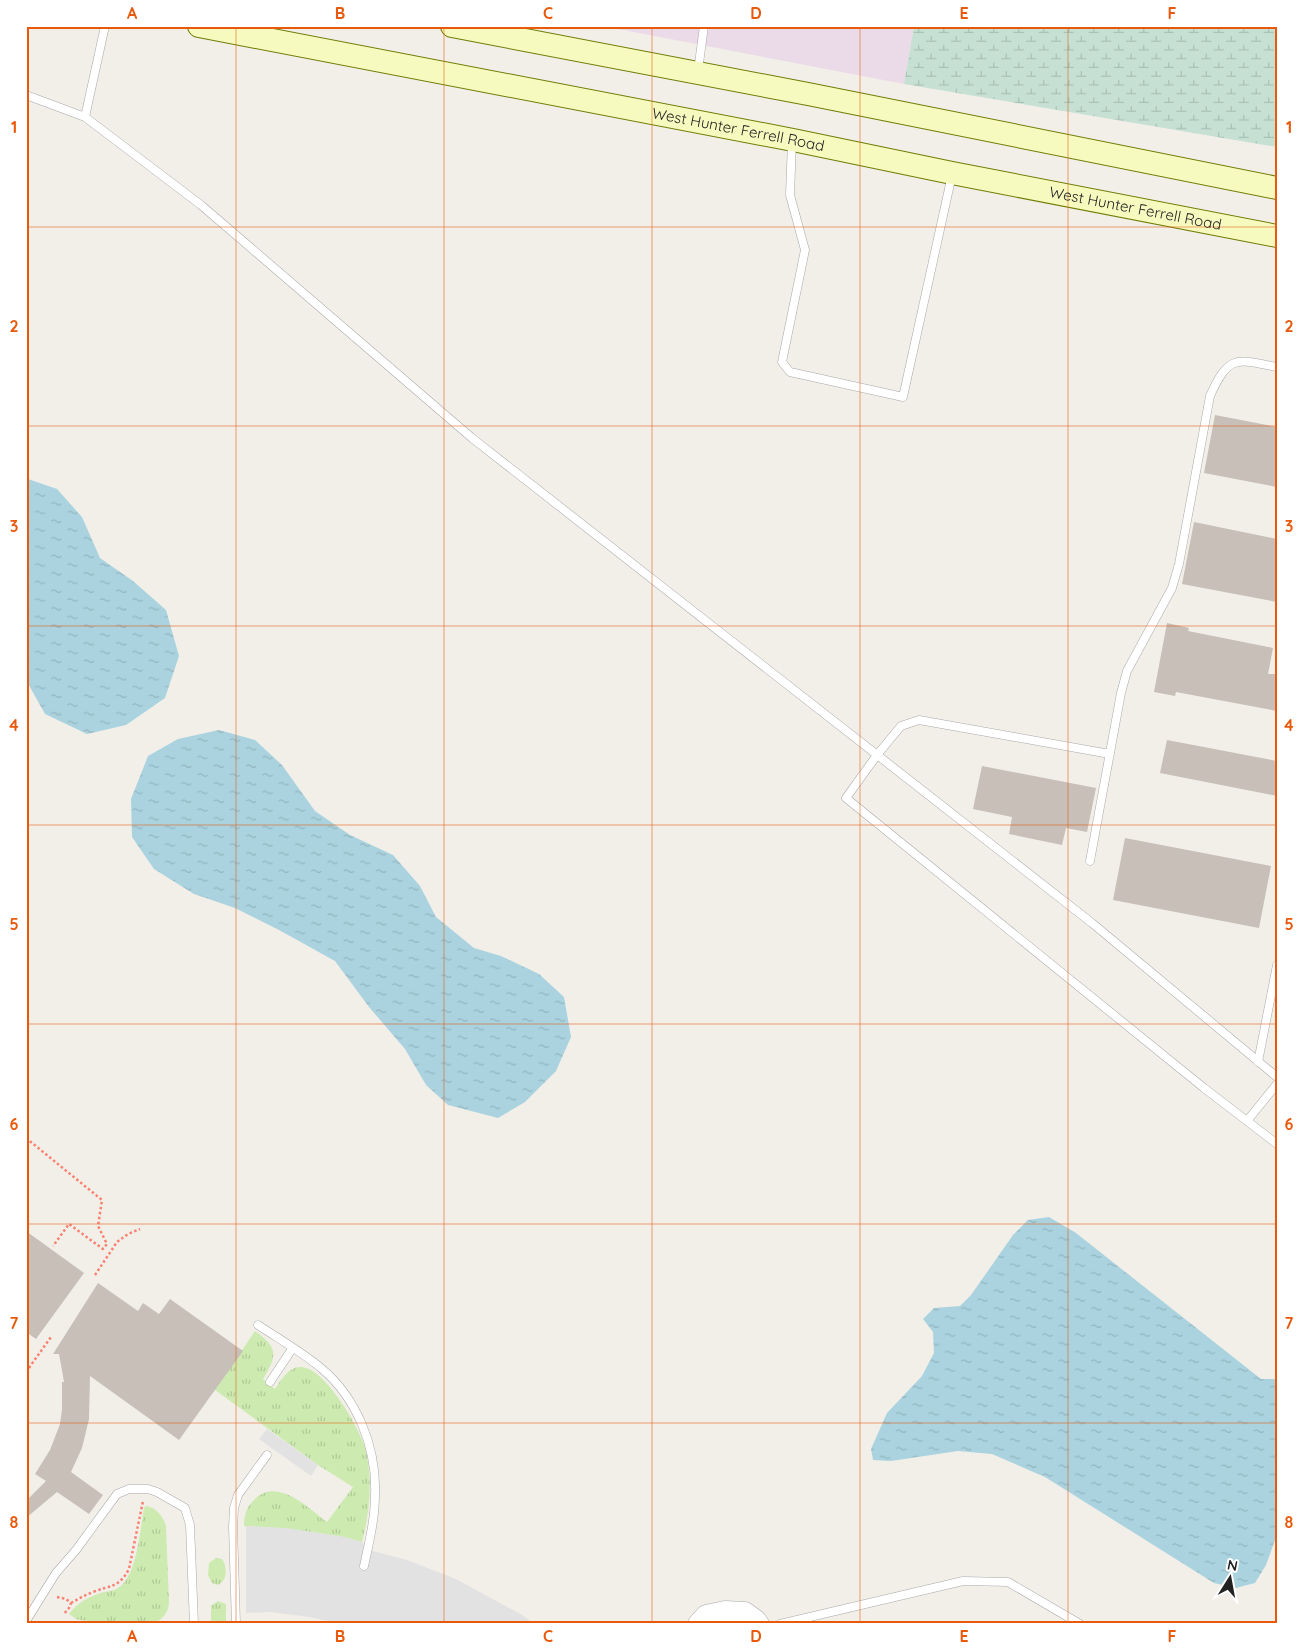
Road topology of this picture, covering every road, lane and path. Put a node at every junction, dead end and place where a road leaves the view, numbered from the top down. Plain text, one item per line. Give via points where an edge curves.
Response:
1 (105, 26) edge
2 (199, 26) edge
3 (452, 26) edge
4 (704, 26) edge
5 (697, 73) junction
6 (26, 95) edge
7 (85, 117) junction
8 (792, 140) junction
9 (952, 173) junction
10 (1277, 188) edge
11 (1277, 236) edge
12 (1277, 366) edge
13 (1110, 754) junction
14 (877, 755) junction
15 (1090, 861) dead end
16 (1277, 965) edge
17 (1258, 1062) junction
18 (1277, 1077) edge
19 (1277, 1084) edge
20 (1247, 1121) junction
21 (26, 1138) edge
22 (1277, 1144) edge
23 (140, 1229) dead end
24 (53, 1246) dead end
25 (95, 1275) dead end
26 (258, 1325) dead end
27 (51, 1337) dead end
28 (292, 1349) junction
29 (26, 1372) edge
30 (270, 1382) dead end
31 (267, 1455) dead end
32 (143, 1501) dead end
33 (364, 1566) dead end
34 (57, 1597) dead end
35 (71, 1603) junction
36 (64, 1614) dead end
37 (26, 1621) edge
38 (194, 1624) edge
39 (236, 1624) edge
40 (698, 1624) edge
41 (759, 1624) edge
42 (780, 1624) edge
43 (1080, 1624) edge

1 - 7 lane
2 - 8 main road, West Hunter Ferrell Road
3 - 5 main road
4 - 5 lane
5 - 10 main road
6 - 7 lane
7 - 14 lane via 201,205 472,438
8 - 9 main road, West Hunter Ferrell Road
8 - 9 lane via 790,195 805,250 782,362 790,372 903,397
9 - 11 main road, West Hunter Ferrell Road
12 - 13 lane via 1237,361 1227,366 1210,396 1180,564 1172,588 1127,671
13 - 14 lane via 919,720 901,726
13 - 15 lane
14 - 17 lane via 1092,923
14 - 20 lane via 846,798
16 - 17 lane
17 - 18 lane
19 - 20 lane
20 - 22 lane
21 - 24 path via 102,1200 98,1226 107,1244 103,1249 69,1224
23 - 25 path via 117,1242
26 - 28 lane
27 - 29 path
28 - 30 lane
28 - 33 lane via 322,1369 342,1390 364,1429 375,1473 376,1494
31 - 39 lane via 238,1495 234,1508
32 - 35 path via 125,1577 119,1583
34 - 35 path
35 - 36 path
37 - 38 lane via 56,1573 114,1497 129,1489 140,1489 157,1492 185,1508 190,1525
40 - 41 street via 706,1615 725,1611 745,1612
42 - 43 lane via 963,1580 1008,1582

